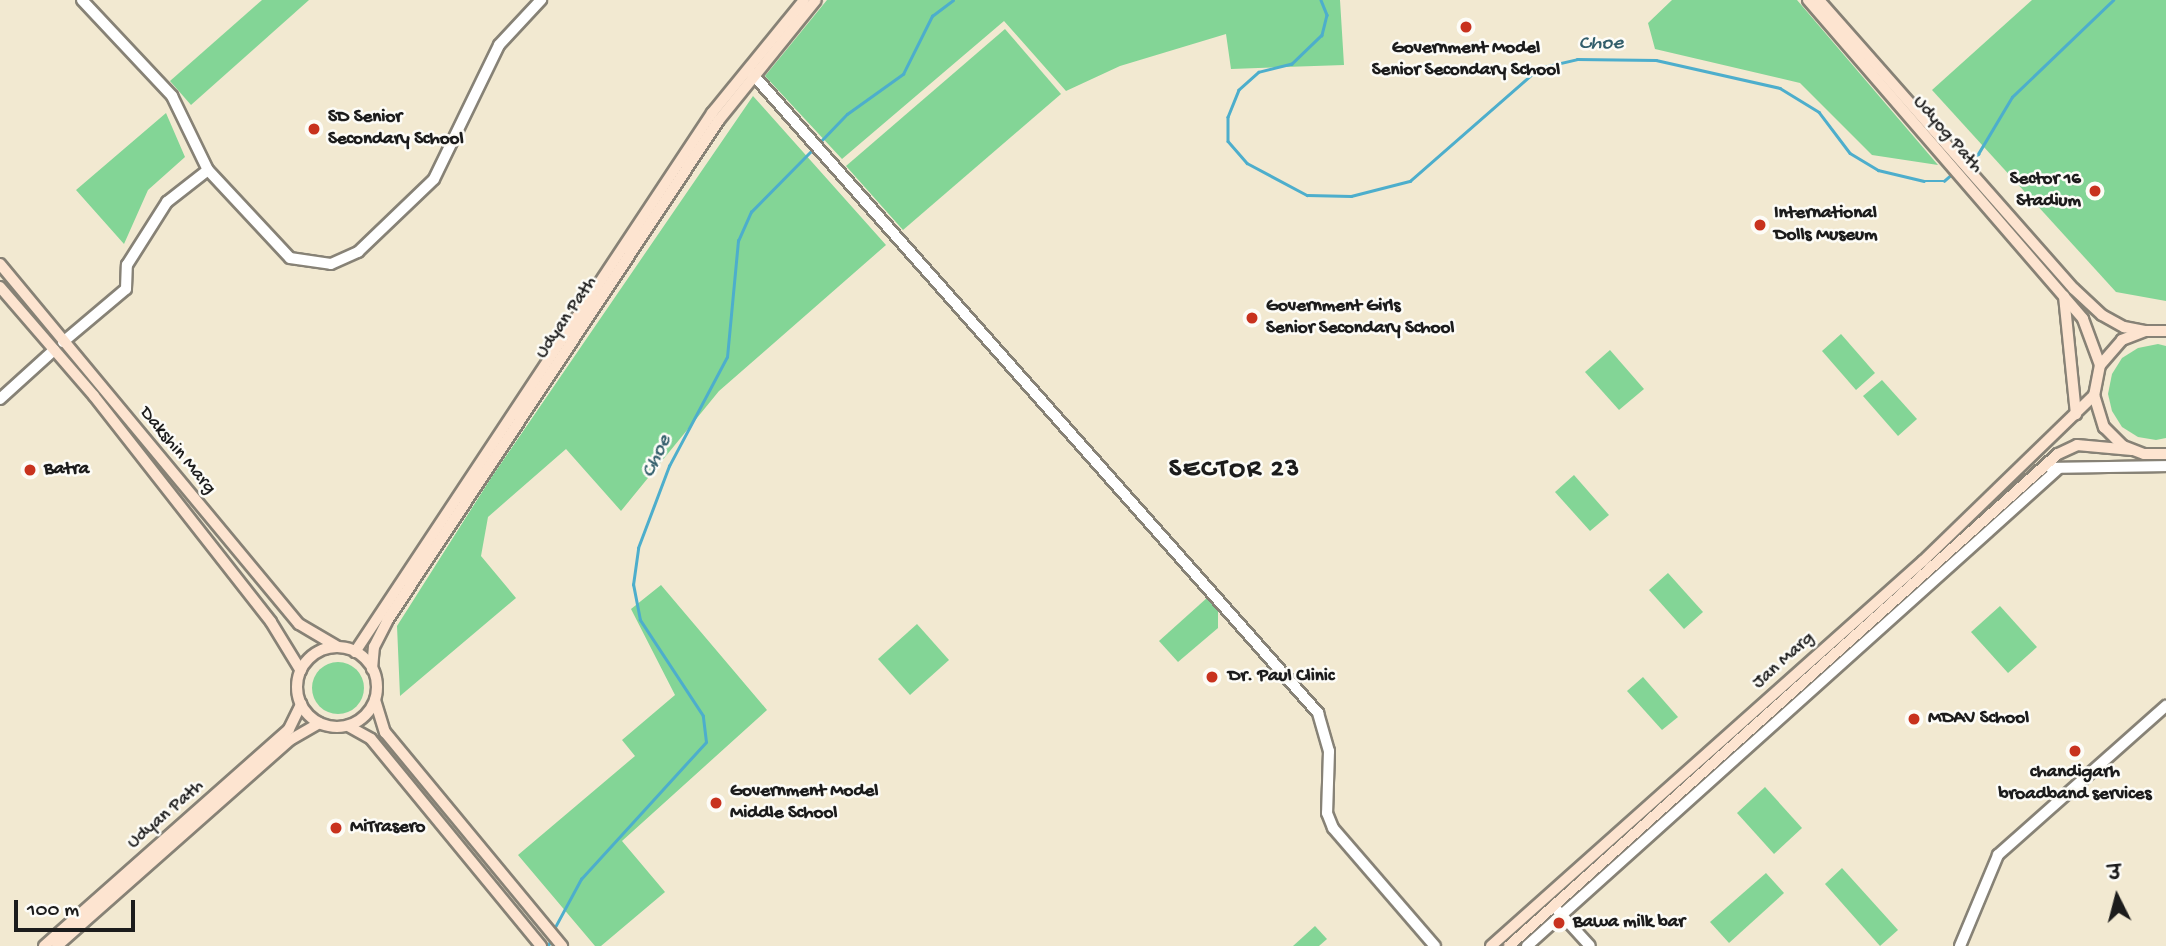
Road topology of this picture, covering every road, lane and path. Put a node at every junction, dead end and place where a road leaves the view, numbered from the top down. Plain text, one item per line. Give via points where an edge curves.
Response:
1 (82, 0) edge
2 (541, 0) edge
3 (804, 0) edge
4 (816, 0) edge
5 (1808, 0) edge
6 (1819, 0) edge
7 (749, 71) junction
8 (1945, 151) junction
9 (208, 170) junction
10 (1975, 185) junction
11 (0, 264) edge
12 (0, 287) edge
13 (2064, 296) junction
14 (2145, 331) junction
15 (2166, 331) edge
16 (59, 346) junction
17 (2100, 365) junction
18 (2094, 395) junction
19 (0, 399) edge
20 (2076, 414) junction
21 (2132, 450) junction
22 (2166, 454) edge
23 (2166, 466) edge
24 (2043, 467) junction
25 (2058, 468) junction
26 (338, 647) junction
27 (355, 652) junction
28 (372, 669) junction
29 (301, 671) junction
30 (375, 700) junction
31 (301, 704) junction
32 (2166, 706) edge
33 (320, 723) junction
34 (348, 726) junction
35 (1554, 906) junction
36 (44, 946) edge
37 (57, 946) edge
38 (541, 946) edge
39 (562, 946) edge
40 (1435, 946) edge
41 (1492, 946) edge
42 (1509, 946) edge
43 (1527, 946) edge
44 (1590, 946) edge
45 (1959, 946) edge

1 - 9 street via 172,96
2 - 9 street via 499,45 434,179 358,252 331,264 290,258
3 - 7 main road, Udyan Path
4 - 7 main road, Udyan Path
5 - 8 main road, Udyog Path
6 - 8 main road, Udyog Path
7 - 27 main road, Udyan Path
7 - 28 main road, Udyan Path via 387,621 374,647
7 - 40 street via 1318,713 1329,751 1327,813 1333,828
8 - 10 main road, Udyog Path
9 - 16 street via 167,202 127,265 127,289
10 - 13 main road, Udyog Path
10 - 14 main road, Udyog Path via 2102,315 2124,327
11 - 16 main road, Dakshin Marg
12 - 16 main road, Dakshin Marg
13 - 17 main road, Udyog Path via 2083,319
13 - 20 main road
14 - 15 main road
14 - 17 main road via 2122,340
16 - 19 street
16 - 26 main road, Dakshin Marg via 299,624
16 - 29 main road, Dakshin Marg via 264,613 295,655
17 - 18 main road
18 - 20 main road, Jan Marg
18 - 21 main road via 2104,427
20 - 35 main road, Jan Marg
21 - 22 main road, Jan Marg
21 - 24 main road, Jan Marg via 2077,445
23 - 25 street
24 - 25 street
24 - 35 main road, Jan Marg
25 - 35 street
26 - 27 main road
26 - 29 main road via 314,655
27 - 28 main road
28 - 30 main road
29 - 31 main road
30 - 34 main road via 360,720
30 - 39 main road via 385,732
31 - 33 main road
31 - 36 main road, Udyan Path via 289,729
32 - 45 street via 1998,855
33 - 34 main road
33 - 37 main road, Udyan Path via 290,740
34 - 38 main road via 371,739
35 - 41 main road, Jan Marg
35 - 42 main road, Jan Marg
35 - 43 street
35 - 44 street

